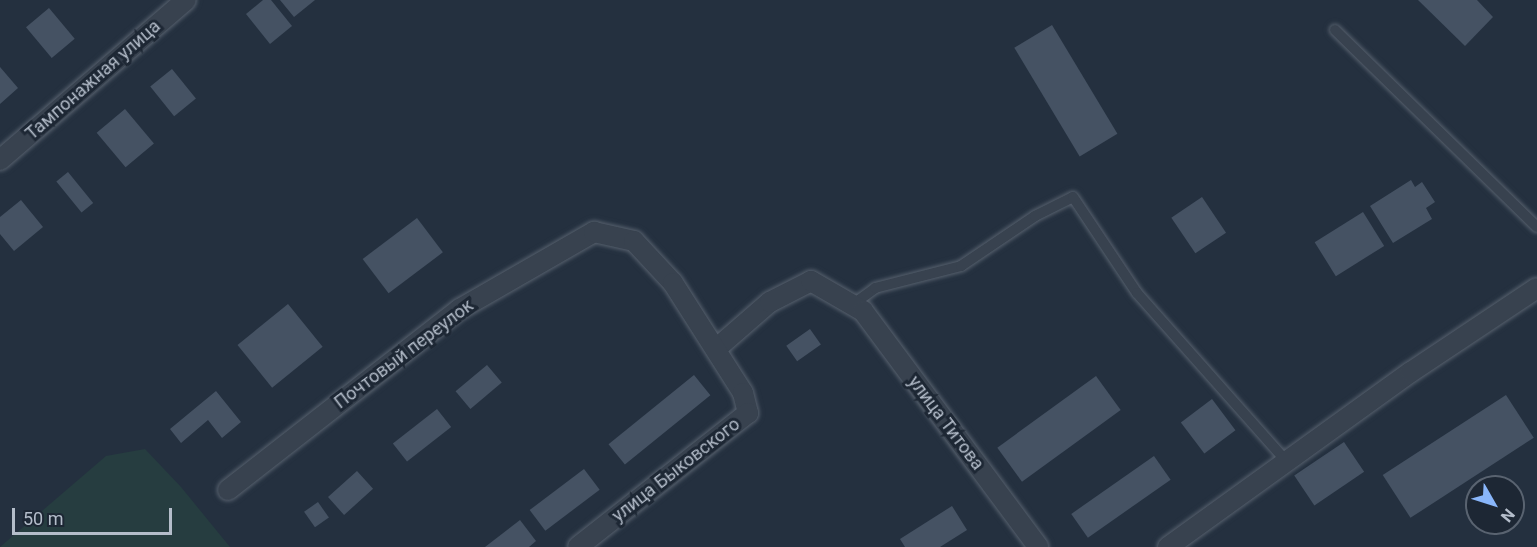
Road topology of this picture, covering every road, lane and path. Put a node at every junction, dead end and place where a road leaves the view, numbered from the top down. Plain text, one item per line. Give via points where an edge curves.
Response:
1 (186, 0) edge
2 (1335, 30) dead end
3 (0, 160) edge
4 (1537, 227) edge
5 (1537, 288) edge
6 (857, 308) junction
7 (717, 348) junction
8 (1286, 461) junction
9 (228, 490) dead end
10 (1028, 543) edge
11 (578, 547) edge
12 (1168, 547) edge

1 - 3 street, Тампонажная улица
2 - 4 lane
5 - 8 street
6 - 7 street via 812,281 770,302
6 - 8 lane via 875,288 961,266 1035,216 1073,197 1137,293
6 - 10 street, улица Титова
7 - 9 street, Почтовый переулок via 673,283 634,241 594,232 460,309
7 - 11 street, улица Быковского via 743,393 748,413
8 - 12 street

